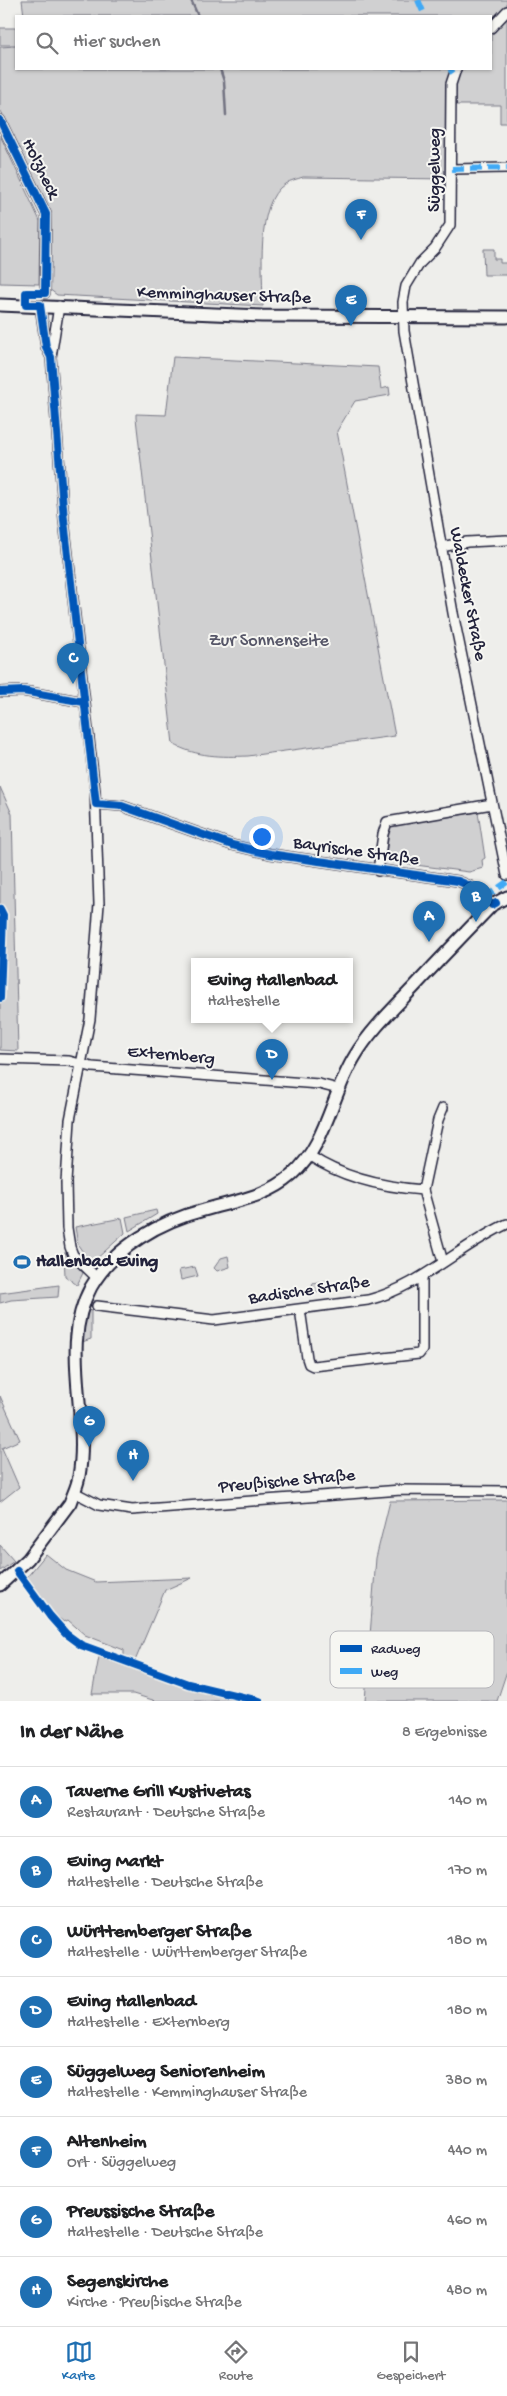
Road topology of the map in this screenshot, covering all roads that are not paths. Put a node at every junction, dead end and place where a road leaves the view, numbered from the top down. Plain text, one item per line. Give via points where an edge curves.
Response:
1 (507, 11) edge
2 (492, 27) edge
3 (456, 70) edge
4 (0, 120) edge
5 (507, 168) edge
6 (452, 169) junction
7 (45, 293) dead end
8 (0, 305) edge
9 (40, 305) junction
10 (59, 306) junction
11 (507, 317) edge
12 (404, 318) junction
13 (51, 357) junction
14 (507, 540) edge
15 (441, 547) junction
16 (0, 692) edge
17 (84, 702) junction
18 (96, 804) junction
19 (492, 804) junction
20 (378, 871) junction
21 (507, 875) edge
22 (507, 897) edge
23 (492, 906) junction
24 (0, 1059) edge
25 (82, 1064) junction
26 (338, 1089) junction
27 (443, 1108) dead end
28 (310, 1156) junction
29 (423, 1190) junction
30 (507, 1224) edge
31 (443, 1262) junction
32 (422, 1276) junction
33 (97, 1278) junction
34 (97, 1306) dead end
35 (300, 1309) junction
36 (507, 1490) edge
37 (74, 1492) junction
38 (0, 1585) edge

1 - 2 street
3 - 6 street, Süggelweg via 451,84
4 - 7 street, Holzheck via 46,214
5 - 6 street
6 - 12 street, Süggelweg via 450,225 406,286
8 - 9 street, Kemminghauser Straße
9 - 10 street, Kemminghauser Straße
9 - 13 street via 46,347
10 - 12 street, Kemminghauser Straße via 262,316
10 - 13 street
11 - 12 street, Kemminghauser Straße
12 - 15 street, Waldecker Straße
13 - 17 street via 57,450
14 - 15 street
15 - 19 street, Waldecker Straße
16 - 17 street via 23,691
17 - 18 street
18 - 20 street, Bayrische Straße via 122,806 232,846
18 - 25 street via 99,904 95,980
19 - 20 street, Bayrische Straße via 387,822
19 - 21 street, Waldecker Straße
20 - 23 street, Bayrische Straße via 464,883
22 - 23 street
23 - 26 street via 366,1039
24 - 25 street, Externberg
25 - 26 street, Externberg via 319,1084
25 - 33 street via 70,1120 67,1228 74,1255
26 - 28 street
27 - 29 street
28 - 29 street via 364,1180
28 - 33 street via 291,1176 268,1191 186,1215 141,1237
29 - 31 street
30 - 31 street, Badische Straße
31 - 32 street, Badische Straße
32 - 35 street, Badische Straße via 387,1296
32 - 35 street via 422,1350 419,1354 313,1366 306,1358
33 - 37 street via 78,1321 80,1448 79,1476
34 - 35 street, Badische Straße via 214,1320
36 - 37 street, Preußische Straße via 401,1490 136,1510 99,1505
37 - 38 street via 70,1503 28,1559

